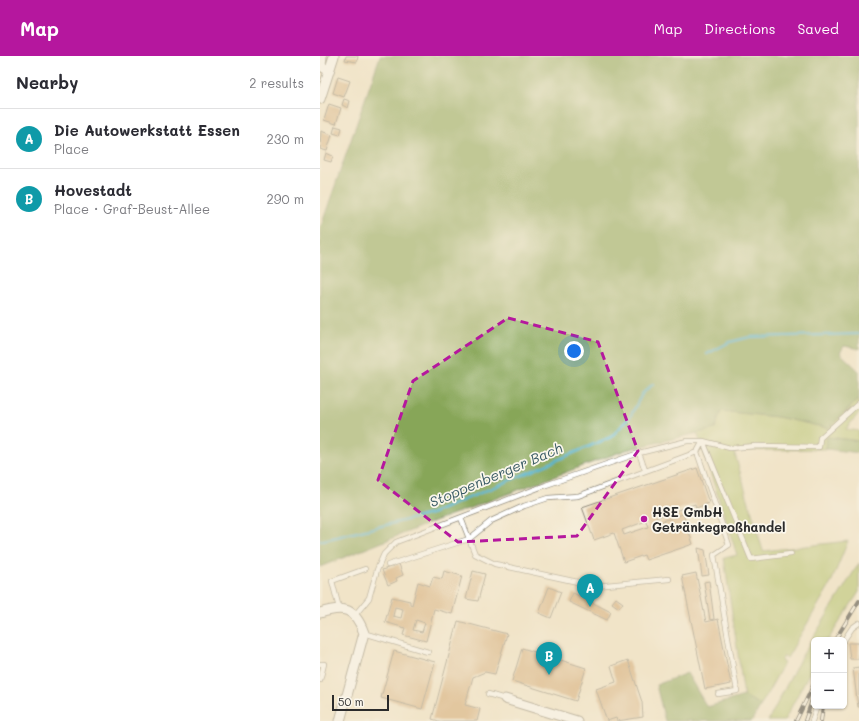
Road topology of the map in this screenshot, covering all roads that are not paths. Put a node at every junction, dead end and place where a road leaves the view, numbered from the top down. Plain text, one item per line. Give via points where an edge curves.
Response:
1 (322, 56) edge
2 (334, 56) edge
3 (329, 71) junction
4 (320, 99) edge
5 (859, 404) edge
6 (703, 442) junction
7 (639, 452) junction
8 (697, 452) junction
9 (645, 470) junction
10 (461, 518) junction
11 (469, 539) junction
12 (791, 554) dead end
13 (388, 565) dead end
14 (365, 569) dead end
15 (669, 578) dead end
16 (339, 608) junction
17 (320, 613) edge
18 (355, 615) junction
19 (859, 623) edge
20 (364, 633) junction
21 (846, 637) edge
22 (428, 652) dead end
23 (320, 664) edge
24 (320, 680) edge
25 (488, 694) dead end
26 (718, 694) dead end
27 (505, 699) joint
28 (815, 709) edge
29 (340, 721) edge
30 (577, 721) edge
31 (812, 721) edge

1 - 3 street via 321,66
2 - 3 street
3 - 4 street
5 - 6 lane via 820,438 819,447 730,448
6 - 7 lane via 688,441
6 - 8 lane
6 - 12 lane via 751,559
7 - 9 lane
7 - 10 lane
8 - 9 lane
8 - 26 lane via 729,545 714,555 736,691
9 - 11 lane via 578,496 548,498 524,506 491,521
10 - 11 lane
10 - 18 lane via 396,542 384,554 376,570 369,598
11 - 13 lane
11 - 15 lane via 476,554 496,564 596,586
14 - 16 lane via 332,581
16 - 17 street
16 - 18 street
18 - 20 street
19 - 21 lane
20 - 22 lane
20 - 29 street
23 - 24 lane via 324,664
25 - 27 lane
27 - 30 street
28 - 31 lane

